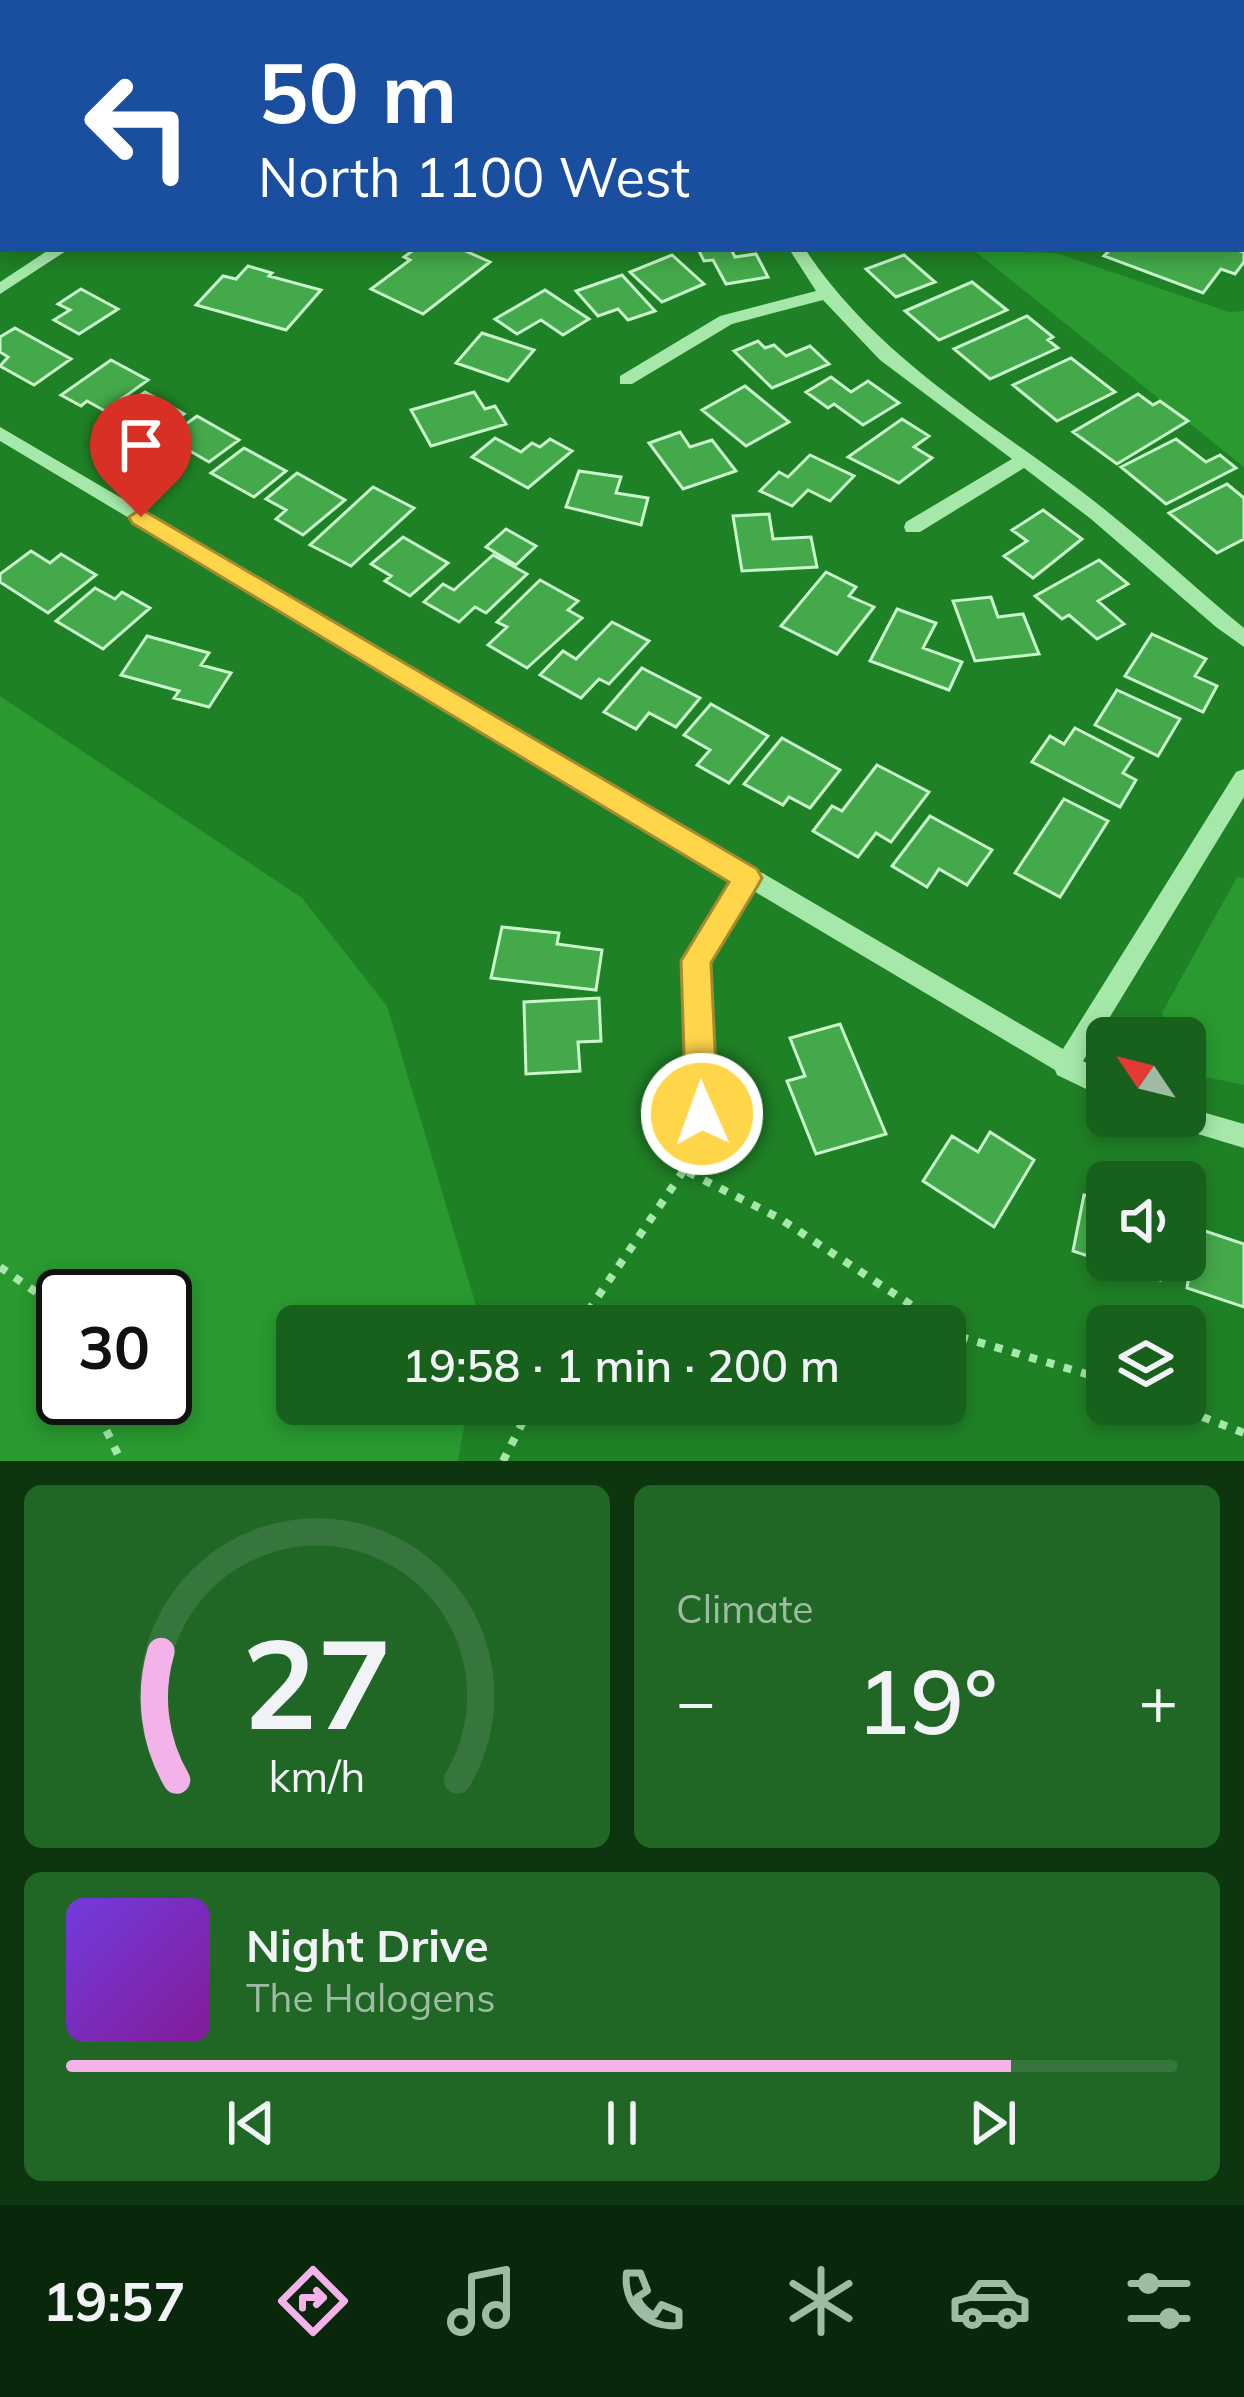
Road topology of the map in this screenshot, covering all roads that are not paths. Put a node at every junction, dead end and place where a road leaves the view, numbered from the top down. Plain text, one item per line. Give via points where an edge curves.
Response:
1 (57, 252) edge
2 (798, 252) edge
3 (0, 289) edge
4 (826, 294) junction
5 (626, 380) dead end
6 (0, 433) edge
7 (1026, 459) junction
8 (913, 527) dead end
9 (1244, 639) edge
10 (1244, 778) edge
11 (747, 878) junction
12 (1066, 1067) junction
13 (1086, 1077) edge
14 (702, 1114) road end
15 (1206, 1125) edge
16 (1244, 1136) edge

1 - 3 street
2 - 4 street
4 - 5 street via 726,320
4 - 7 street via 900,366
6 - 11 street
7 - 8 street
7 - 9 street
10 - 12 street
11 - 12 street
11 - 14 street via 696,961
12 - 13 street
15 - 16 street

